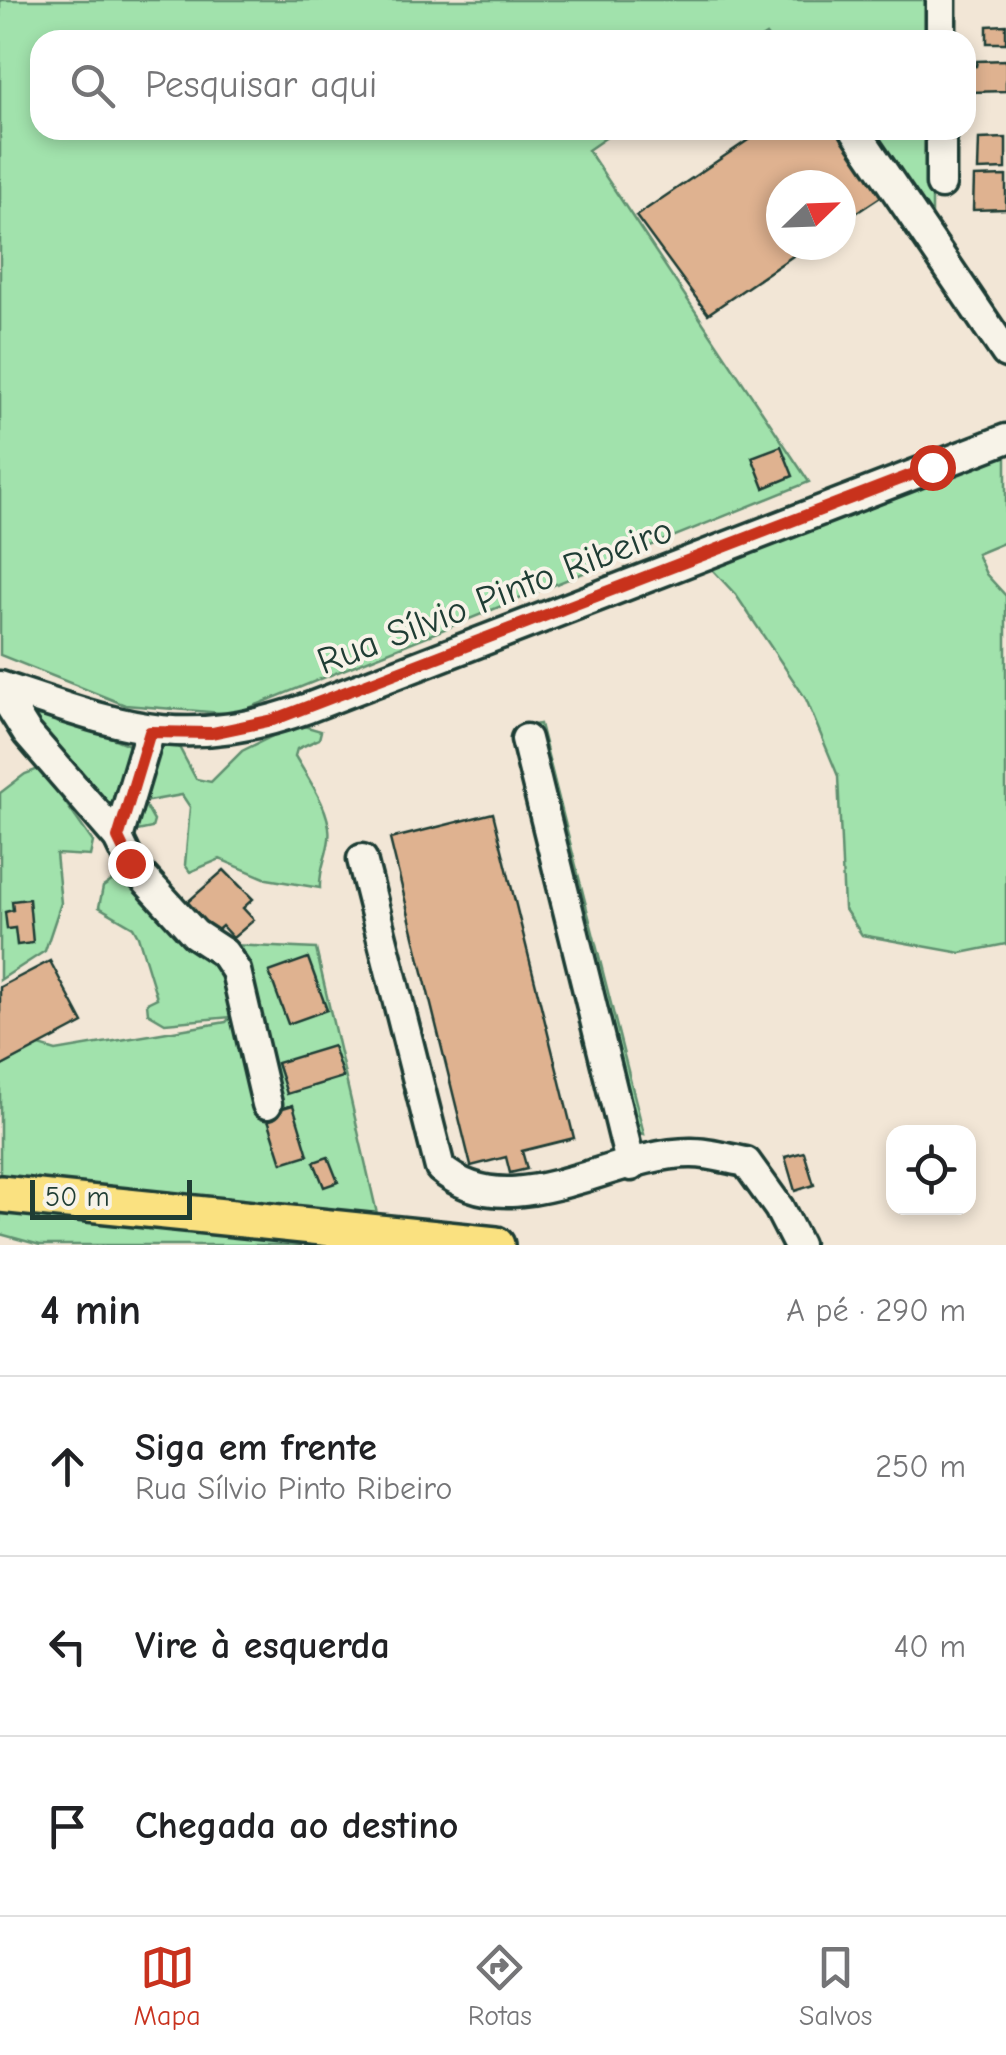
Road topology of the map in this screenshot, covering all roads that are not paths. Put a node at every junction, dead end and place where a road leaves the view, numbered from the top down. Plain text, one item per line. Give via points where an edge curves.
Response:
1 (941, 0) edge
2 (941, 30) edge
3 (861, 140) edge
4 (941, 140) edge
5 (941, 184) dead end
6 (1006, 353) edge
7 (1006, 438) edge
8 (0, 688) edge
9 (150, 732) junction
10 (526, 739) dead end
11 (118, 838) junction
12 (362, 859) dead end
13 (267, 1104) dead end
14 (631, 1166) junction
15 (0, 1194) edge
16 (420, 1241) edge
17 (496, 1245) edge
18 (798, 1245) edge

1 - 2 street
3 - 6 street
4 - 5 street
7 - 9 street, Rua Sílvio Pinto Ribeiro via 273,720 212,733
8 - 9 street, Rua Sílvio Pinto Ribeiro
8 - 11 street via 27,733
9 - 11 street
10 - 14 street
11 - 13 street via 130,863 236,971
12 - 14 street via 440,1168 462,1187 506,1194
14 - 18 street via 691,1153 746,1162
15 - 16 main road
16 - 17 main road

